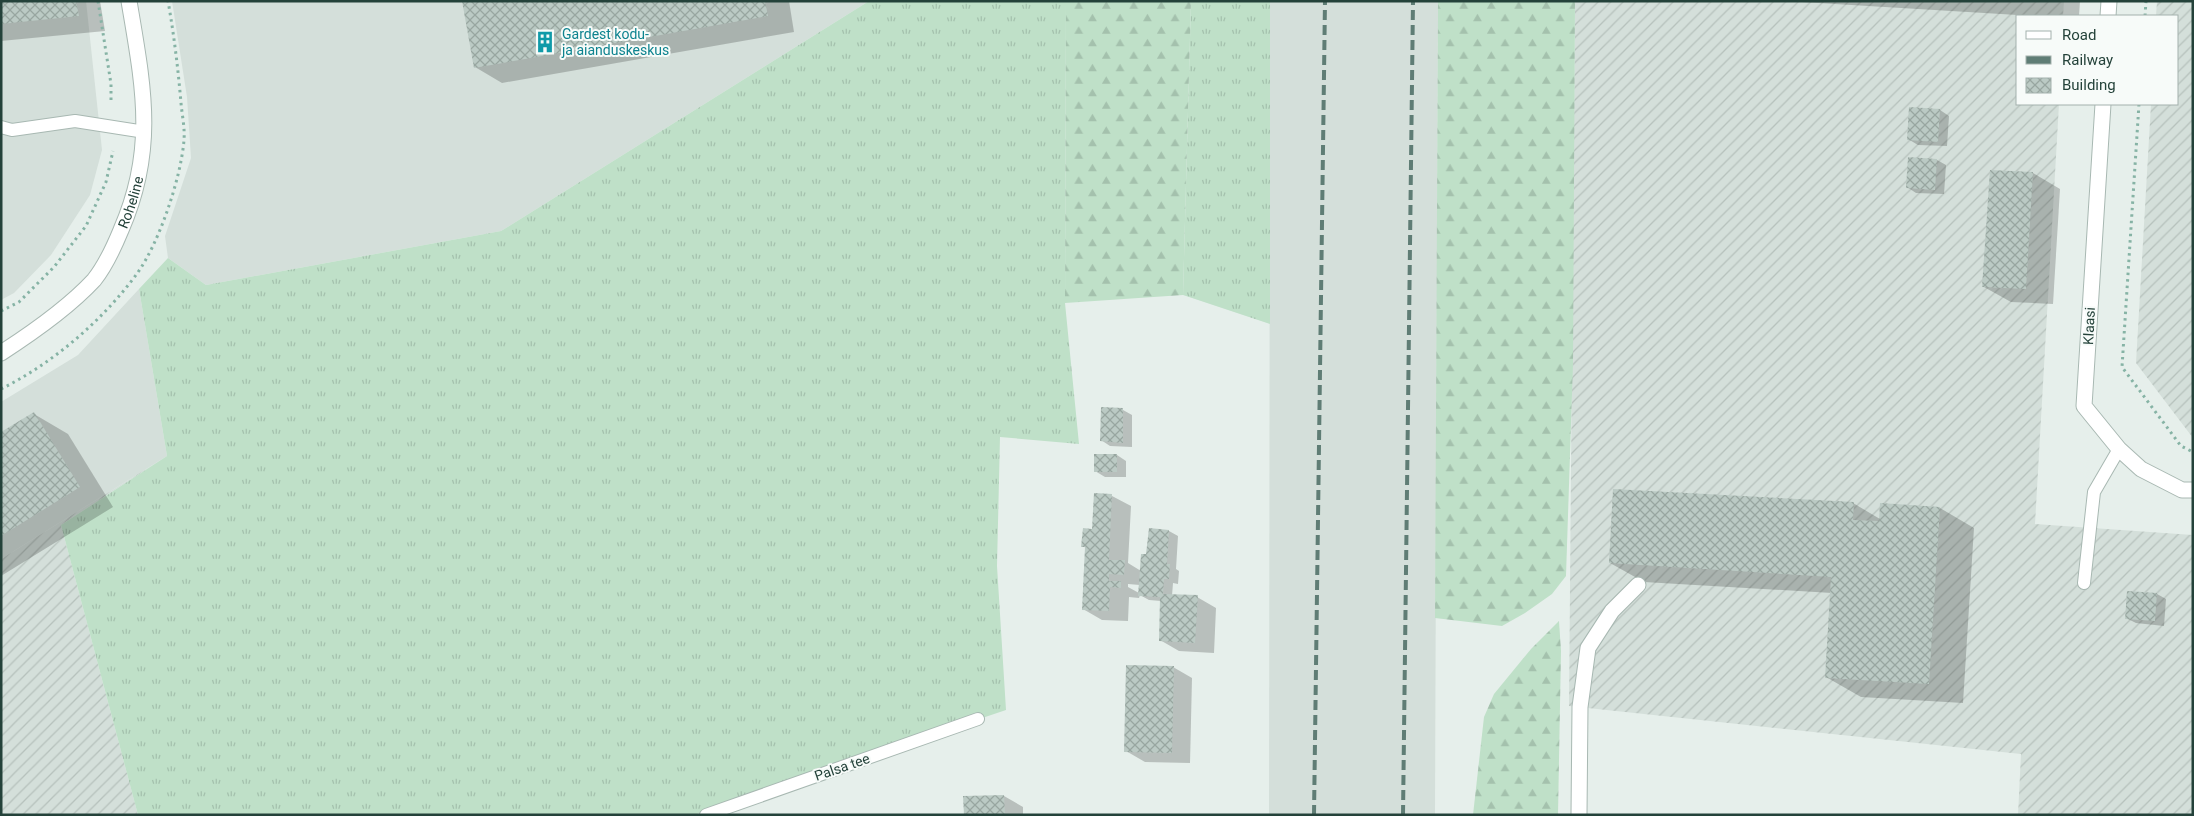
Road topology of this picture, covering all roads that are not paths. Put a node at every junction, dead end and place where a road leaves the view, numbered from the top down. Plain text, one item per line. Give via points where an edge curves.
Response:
1 (130, 1) edge
2 (2109, 1) edge
3 (2108, 15) edge
4 (2103, 105) edge
5 (1, 127) edge
6 (145, 132) junction
7 (1, 353) edge
8 (2119, 449) junction
9 (2193, 490) edge
10 (2084, 583) dead end
11 (1638, 585) dead end
12 (978, 719) dead end
13 (706, 815) edge
14 (1578, 815) edge

1 - 6 street, Roheline via 144,88
2 - 3 street
4 - 8 street, Klaasi via 2084,406
5 - 6 lane via 12,130 75,121
6 - 7 street, Roheline via 140,173 131,208 110,255 94,280 42,326
8 - 9 street, Klaasi via 2142,469 2182,490
8 - 10 lane via 2094,492
11 - 14 street via 1612,611 1588,648 1580,707
12 - 13 lane, Palsa tee

